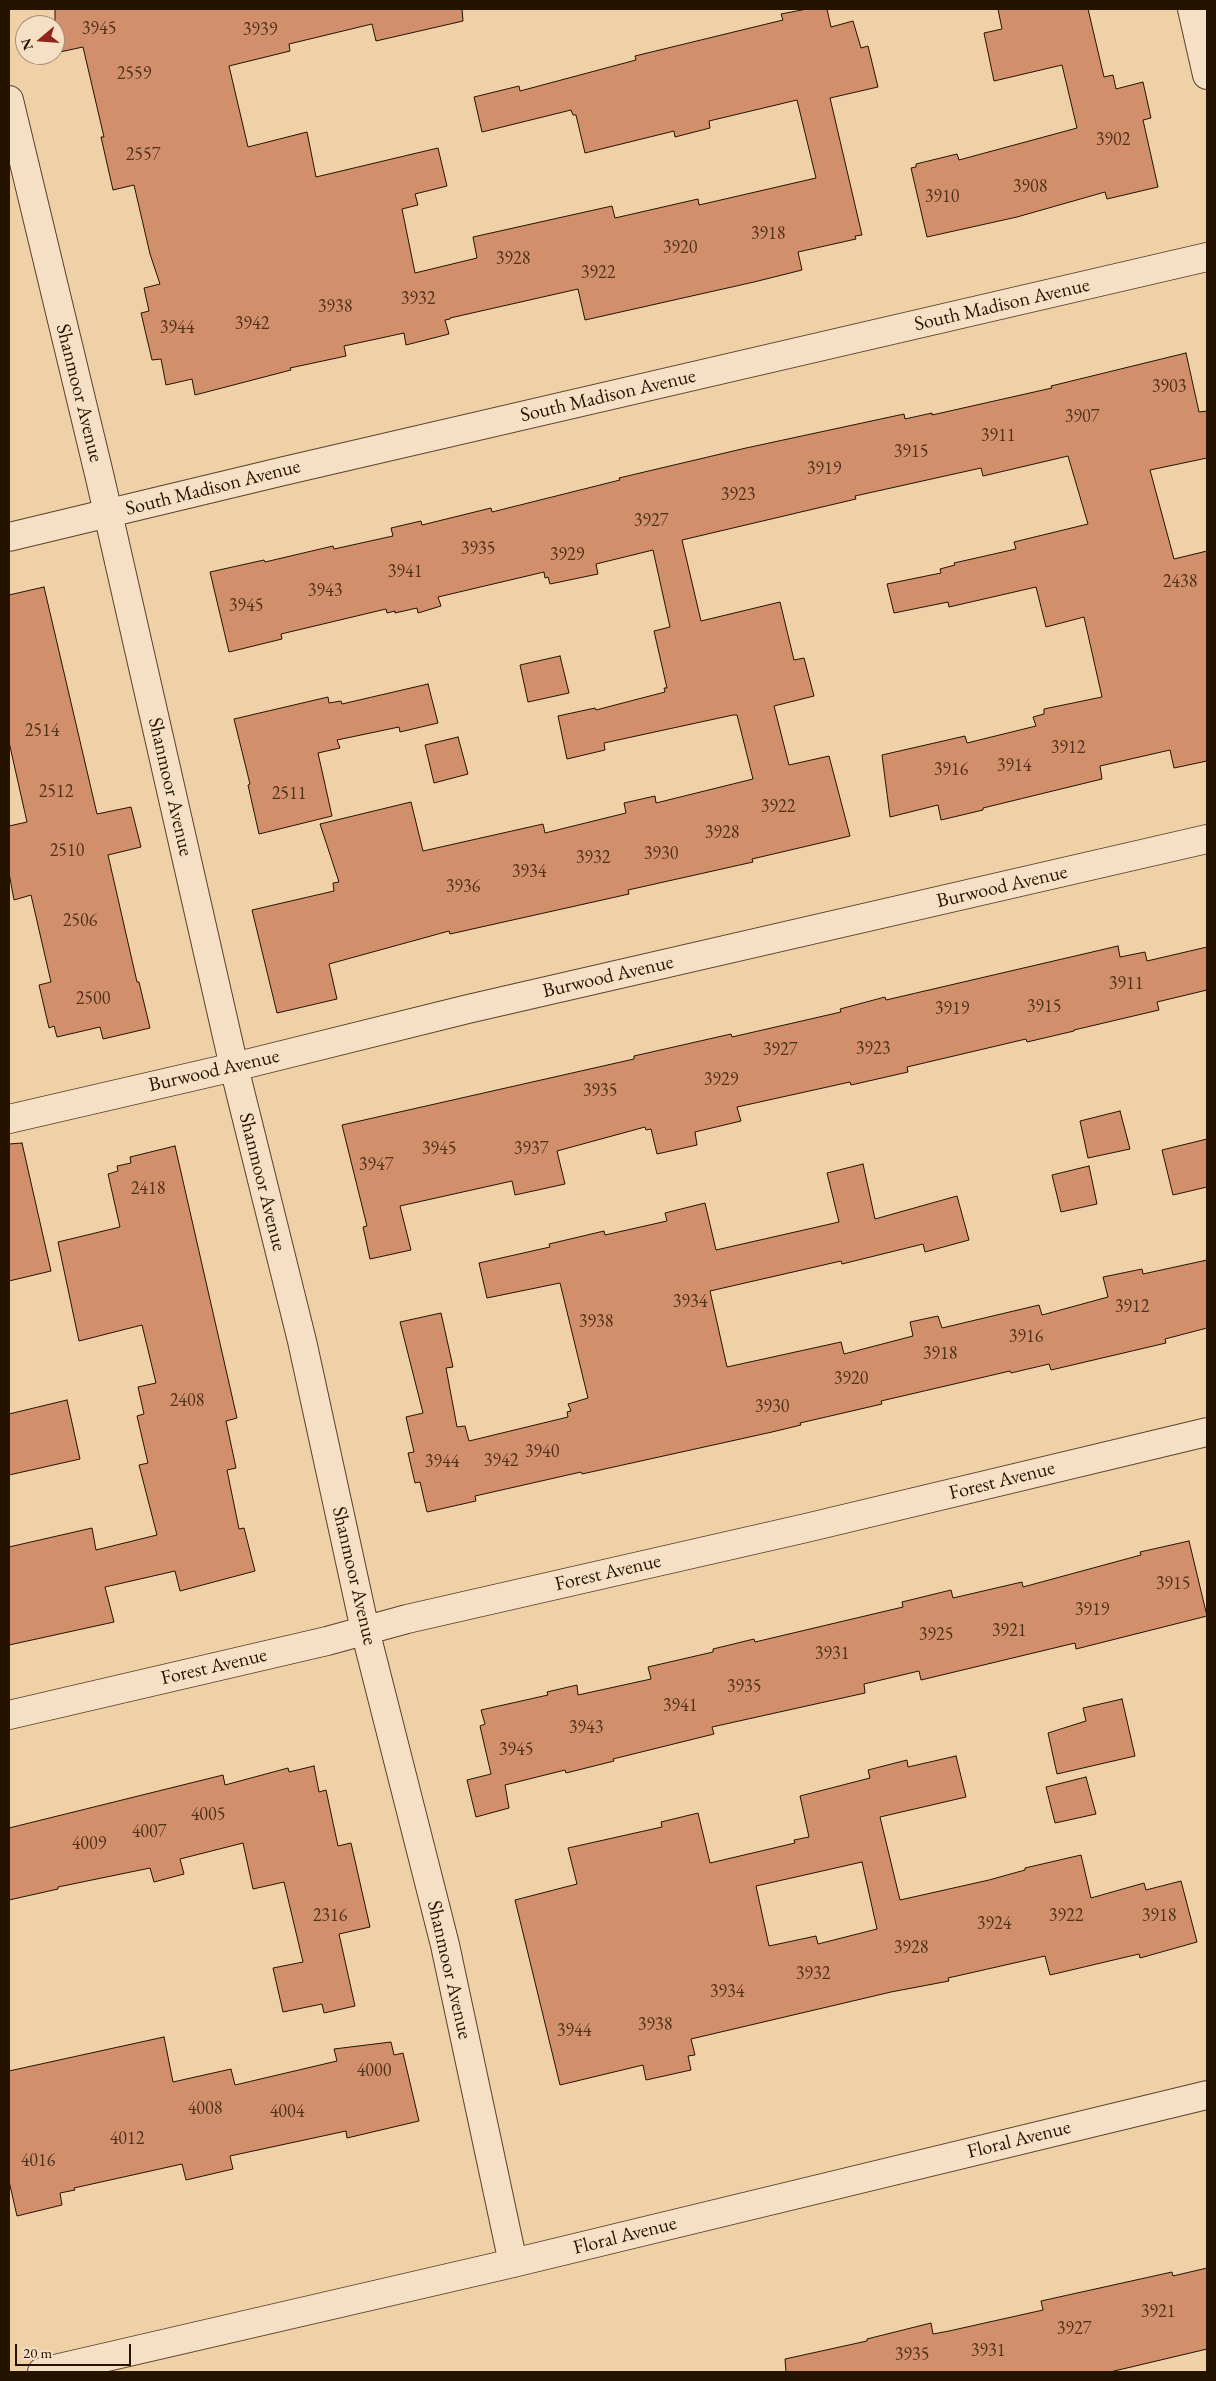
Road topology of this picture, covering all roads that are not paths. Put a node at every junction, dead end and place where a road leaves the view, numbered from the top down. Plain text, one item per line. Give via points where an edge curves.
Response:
1 (1192, 9) edge
2 (1207, 75) edge
3 (9, 100) edge
4 (1207, 257) edge
5 (106, 514) junction
6 (9, 537) edge
7 (1207, 839) edge
8 (234, 1067) junction
9 (9, 1119) edge
10 (1207, 1432) edge
11 (365, 1630) junction
12 (9, 1715) edge
13 (1207, 2095) edge
14 (513, 2263) junction
15 (42, 2372) edge

1 - 2 street
3 - 5 street, Shanmoor Avenue
4 - 5 street, South Madison Avenue
5 - 6 street, South Madison Avenue
5 - 8 street, Shanmoor Avenue
7 - 8 street, Burwood Avenue via 468,1009
8 - 9 street, Burwood Avenue
8 - 11 street, Shanmoor Avenue via 302,1341
10 - 11 street, Forest Avenue
11 - 12 street, Forest Avenue
11 - 14 street, Shanmoor Avenue via 445,1945
13 - 14 street, Floral Avenue
14 - 15 street, Floral Avenue

